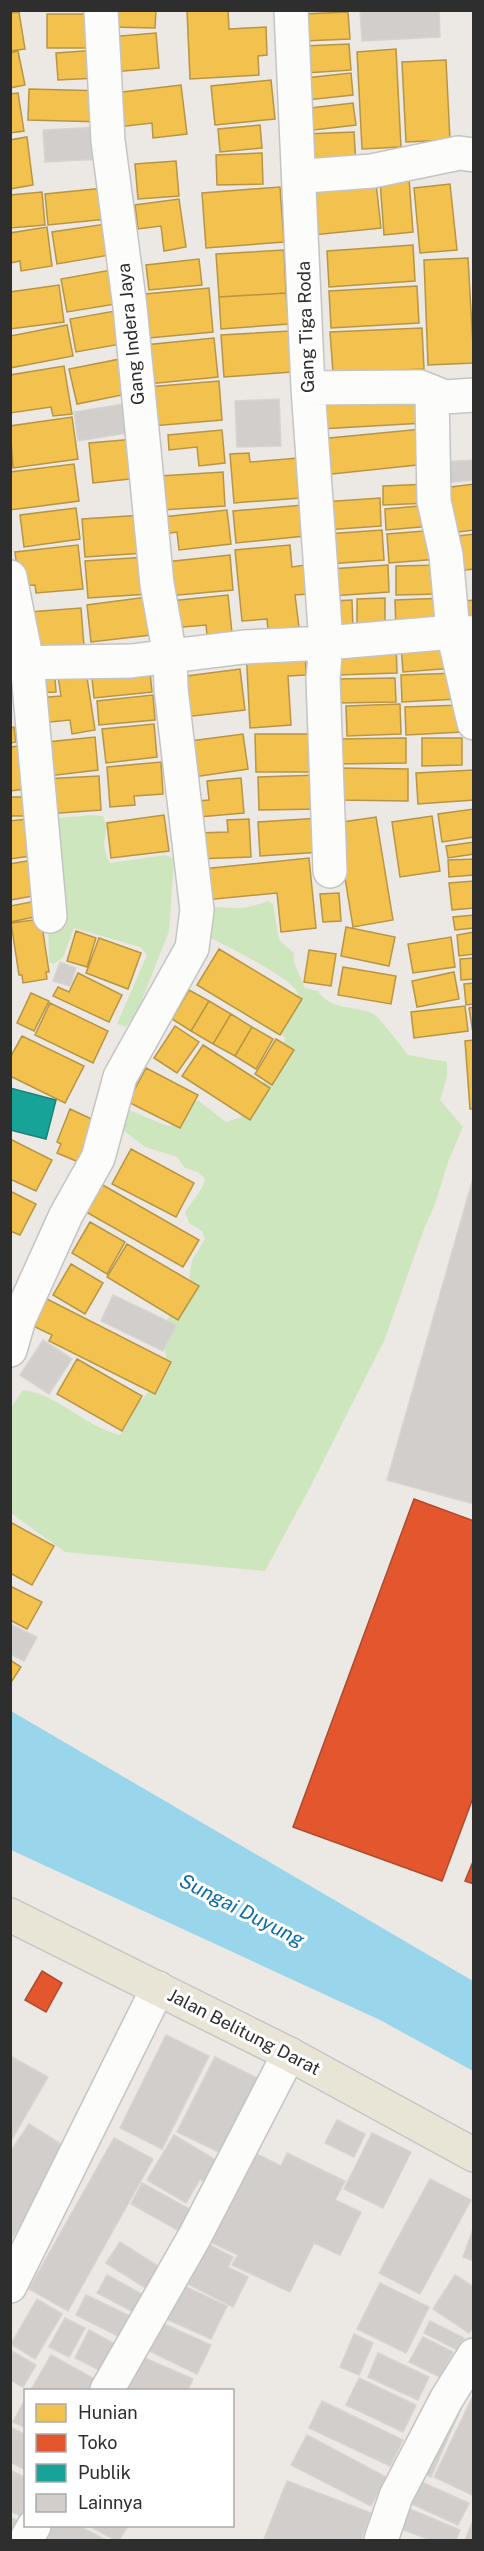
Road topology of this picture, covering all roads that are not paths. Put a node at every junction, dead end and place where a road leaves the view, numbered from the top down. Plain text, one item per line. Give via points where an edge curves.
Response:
1 (101, 10) edge
2 (291, 10) edge
3 (474, 155) edge
4 (300, 184) junction
5 (308, 388) junction
6 (432, 394) junction
7 (474, 396) edge
8 (10, 577) edge
9 (463, 633) edge
10 (326, 643) junction
11 (170, 656) junction
12 (19, 662) edge
13 (474, 723) edge
14 (330, 871) dead end
15 (51, 916) dead end
16 (10, 1350) edge
17 (10, 1915) edge
18 (158, 1988) junction
19 (289, 2054) junction
20 (474, 2155) edge
21 (10, 2286) edge
22 (474, 2355) edge
23 (108, 2389) edge
24 (33, 2527) edge
25 (26, 2541) edge
26 (381, 2541) edge

1 - 11 street, Gang Indera Jaya via 108,141 157,584
2 - 4 street, Gang Tiga Roda
3 - 4 street via 459,153 372,171 323,173 306,176
4 - 5 street, Gang Tiga Roda
5 - 6 street via 420,387
5 - 10 street, Gang Tiga Roda
6 - 7 street
6 - 9 street via 434,501
8 - 12 street
9 - 10 street
9 - 13 street
10 - 11 street
10 - 14 street, Gang Tiga Roda via 323,679
11 - 12 street via 61,664
11 - 16 street, Gang Indera Jaya via 197,910 192,948 120,1077 98,1158 66,1215 19,1319
12 - 15 street
17 - 18 main road, Jalan Belitung Darat
18 - 19 main road, Jalan Belitung Darat
18 - 21 street
19 - 20 main road, Jalan Belitung Darat
19 - 23 street via 195,2236
22 - 26 street via 396,2496
24 - 25 street

